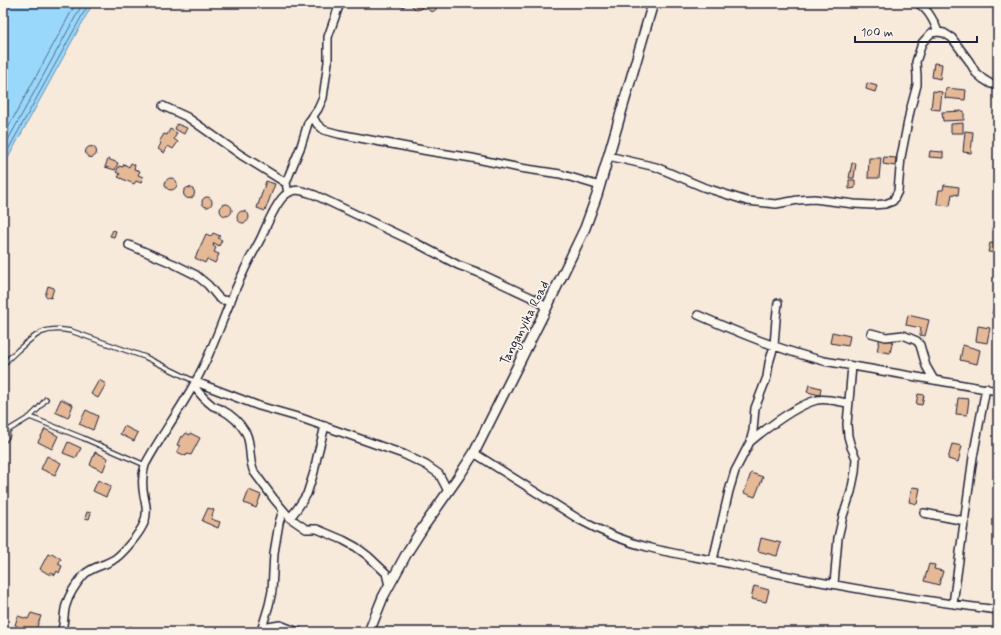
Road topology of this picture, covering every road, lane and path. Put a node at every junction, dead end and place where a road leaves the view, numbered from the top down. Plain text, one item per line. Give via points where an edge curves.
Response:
1 (340, 3) edge
2 (653, 3) edge
3 (917, 3) edge
4 (938, 32) junction
5 (998, 86) edge
6 (163, 106) dead end
7 (313, 117) junction
8 (608, 156) junction
9 (286, 183) junction
10 (600, 186) junction
11 (288, 193) junction
12 (129, 245) dead end
13 (231, 301) junction
14 (778, 303) dead end
15 (546, 309) junction
16 (698, 315) dead end
17 (871, 333) dead end
18 (774, 346) junction
19 (3, 366) edge
20 (852, 366) junction
21 (934, 380) junction
22 (195, 384) junction
23 (986, 388) junction
24 (998, 391) edge
25 (46, 399) dead end
26 (848, 404) junction
27 (30, 417) junction
28 (325, 426) junction
29 (3, 427) edge
30 (7, 430) junction
31 (3, 441) edge
32 (750, 442) junction
33 (474, 453) junction
34 (145, 465) junction
35 (448, 491) junction
36 (283, 510) junction
37 (924, 513) dead end
38 (290, 518) junction
39 (965, 521) junction
40 (713, 560) junction
41 (834, 584) junction
42 (389, 586) junction
43 (952, 604) junction
44 (998, 610) edge
45 (260, 630) edge
46 (62, 632) edge
47 (298, 632) edge
48 (369, 632) edge

1 - 7 street via 328,37 328,62 323,98
2 - 8 street, Tanganyika Road
3 - 4 street via 934,22
4 - 5 street via 952,38 976,73
4 - 8 street via 931,33 922,43 918,53 917,85 901,158 898,191 893,201 872,205 814,199 776,204 747,200 703,187 656,167
6 - 9 street via 187,117 240,155
7 - 9 street
7 - 10 street via 324,130 339,134 560,174
8 - 10 street, Tanganyika Road
9 - 11 street
10 - 15 street, Tanganyika Road via 585,228
11 - 13 street via 277,205
11 - 15 street via 301,190 315,195 539,301
12 - 13 street via 196,275 222,300
13 - 22 street
14 - 18 street
15 - 33 street, Tanganyika Road
16 - 18 street
17 - 21 street via 886,337 904,335 917,341
18 - 20 street
18 - 32 street via 767,377 755,408
19 - 22 lane via 31,338 52,329 60,329 145,357
20 - 21 street
20 - 26 street
21 - 23 street
22 - 28 street
22 - 34 street
22 - 36 street via 208,402 227,412 246,432 250,444 251,467
23 - 24 street
23 - 39 street via 973,456
25 - 27 lane
26 - 32 street via 818,400 789,414
26 - 41 street via 847,424 856,458 856,472 838,538
27 - 30 lane
27 - 34 lane
28 - 35 street via 426,465 438,474
28 - 38 street via 308,494
29 - 30 lane
30 - 31 lane via 6,439
32 - 40 street via 735,471
33 - 35 street, Tanganyika Road
33 - 40 street via 594,528 649,548
34 - 46 street via 142,476 146,512 144,523 119,556 83,575 66,606
35 - 42 street, Tanganyika Road via 408,551
36 - 38 street
36 - 45 street via 274,553 272,591
37 - 39 street
38 - 42 street via 306,529 317,529 343,540 368,556 386,573
39 - 43 street
40 - 41 street
41 - 43 street
42 - 48 street, Tanganyika Road
43 - 44 street
45 - 47 street via 280,625

